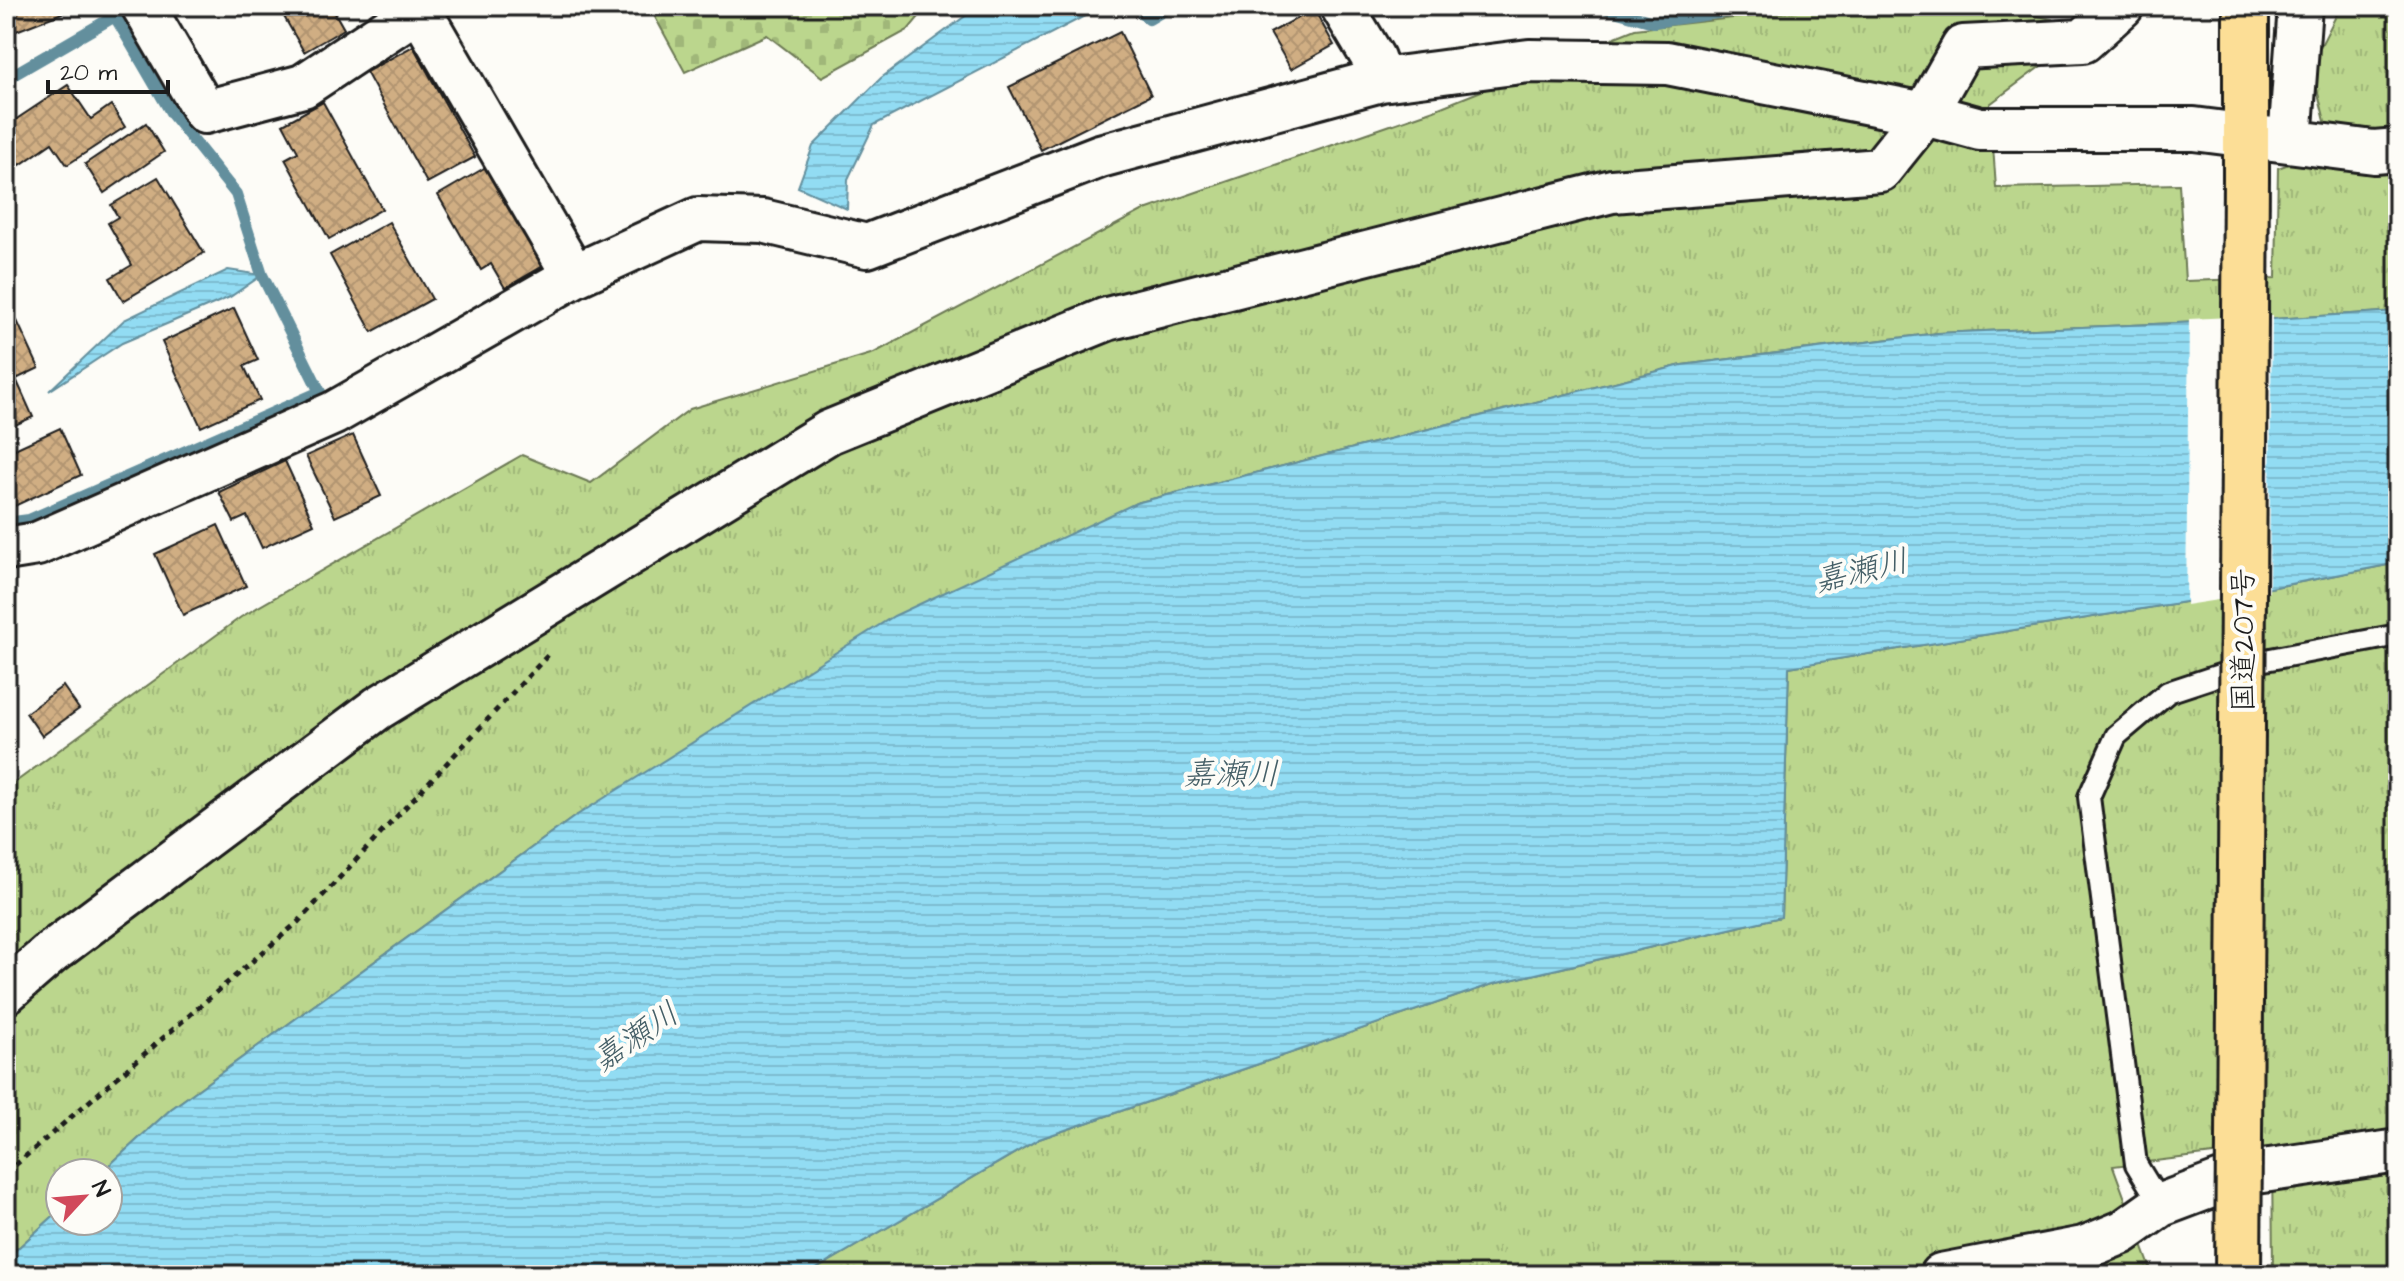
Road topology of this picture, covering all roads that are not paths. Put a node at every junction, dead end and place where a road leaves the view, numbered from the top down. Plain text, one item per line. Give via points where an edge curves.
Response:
1 (143, 6) edge
2 (1342, 6) edge
3 (2122, 6) edge
4 (2246, 6) edge
5 (2300, 6) edge
6 (418, 8) edge
7 (1381, 80) junction
8 (1925, 114) junction
9 (2247, 135) junction
10 (2290, 141) junction
11 (2398, 150) edge
12 (574, 276) junction
13 (6, 549) edge
14 (2398, 635) edge
15 (6, 992) edge
16 (2398, 1151) edge
17 (2161, 1205) junction
18 (1941, 1275) edge
19 (2238, 1275) edge

1 - 6 street via 205,112 303,86
2 - 7 street
3 - 8 street via 2083,41 1963,47
4 - 9 highway, 国道207号
5 - 10 street
6 - 12 street
7 - 8 street via 1529,61 1667,63
7 - 12 street via 1100,156 867,246 763,221 698,219
8 - 9 street via 1980,129 2194,129
8 - 15 street via 1880,170 1612,191 1107,319 829,432 378,708
9 - 10 street
9 - 19 highway, 国道207号, bridge
10 - 11 street
12 - 13 street via 334,413 37,544
14 - 17 lane via 2265,660 2168,692 2116,736 2089,797 2136,1164
16 - 17 street via 2243,1174
17 - 18 street via 2123,1232 2084,1248

